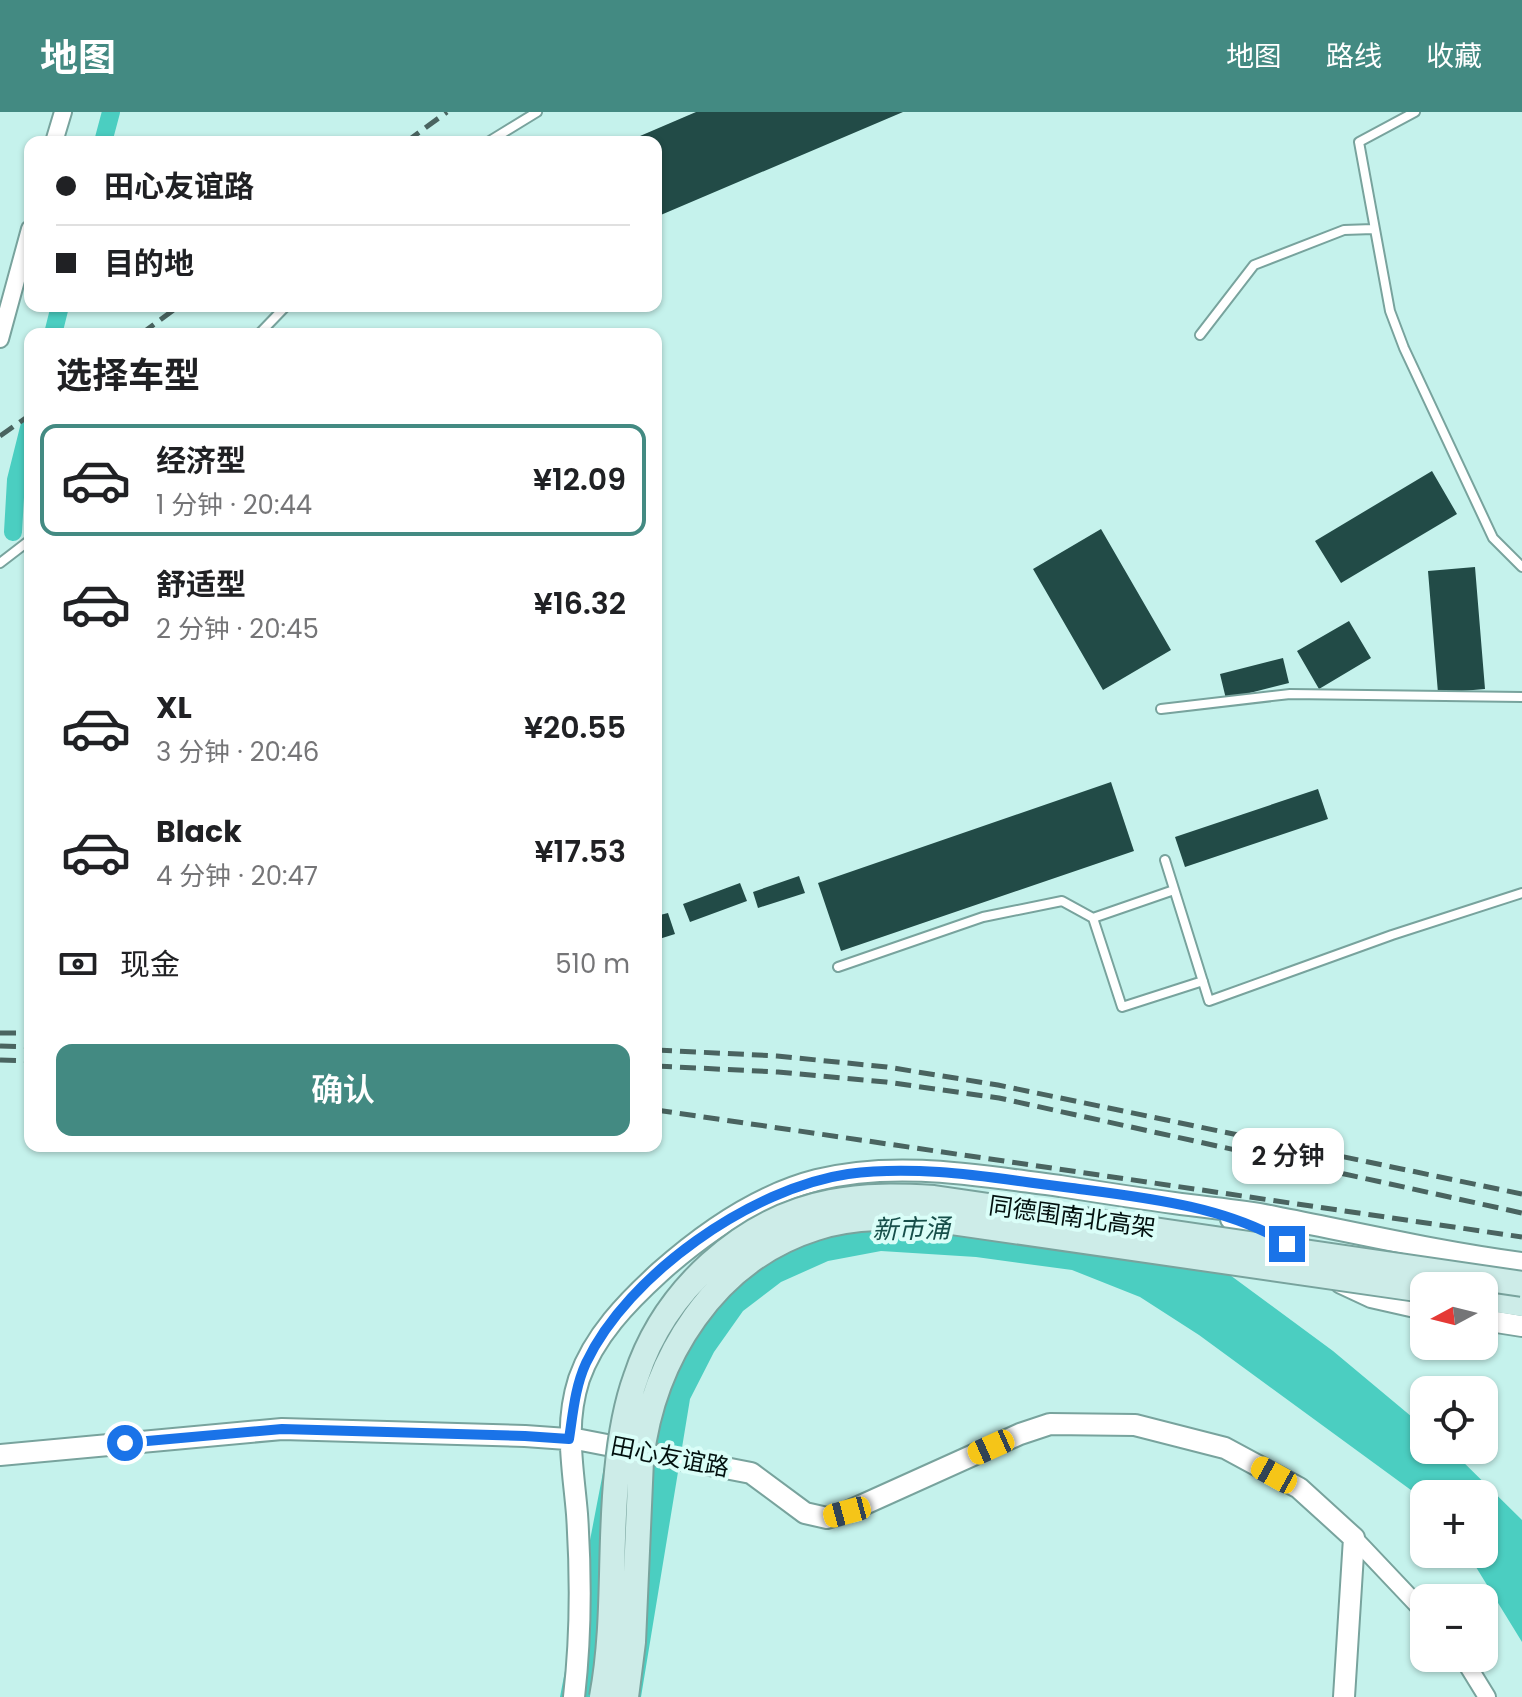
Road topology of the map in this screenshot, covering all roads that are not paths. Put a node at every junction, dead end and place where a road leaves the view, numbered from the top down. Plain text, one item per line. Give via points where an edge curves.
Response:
1 (63, 112) edge
2 (537, 112) edge
3 (1415, 112) edge
4 (56, 136) edge
5 (498, 136) edge
6 (1373, 229) junction
7 (24, 251) edge
8 (280, 312) edge
9 (265, 328) edge
10 (1200, 335) dead end
11 (0, 339) edge
12 (24, 545) edge
13 (0, 563) edge
14 (1522, 567) edge
15 (1522, 697) edge
16 (1161, 709) dead end
17 (1165, 860) dead end
18 (1174, 890) junction
19 (1522, 893) edge
20 (1093, 918) junction
21 (838, 967) dead end
22 (1203, 981) junction
23 (1173, 1203) junction
24 (1402, 1244) junction
25 (1522, 1263) edge
26 (1522, 1284) edge
27 (1410, 1288) edge
28 (1371, 1297) junction
29 (1498, 1300) edge
30 (1522, 1304) edge
31 (1410, 1306) edge
32 (1498, 1322) edge
33 (1522, 1326) edge
34 (575, 1440) junction
35 (0, 1455) edge
36 (1354, 1538) junction
37 (1410, 1597) edge
38 (1472, 1672) edge
39 (574, 1697) edge
40 (602, 1697) edge
41 (626, 1697) edge
42 (1344, 1697) edge
43 (1487, 1697) edge

1 - 4 street
2 - 5 lane
3 - 6 lane via 1359,142
6 - 10 lane via 1344,230 1254,265
6 - 14 lane via 1390,311 1407,357 1493,538
7 - 11 street
8 - 9 lane
12 - 13 lane
15 - 16 lane via 1290,694
17 - 18 lane
18 - 20 lane
18 - 22 lane
19 - 22 lane via 1209,1001
20 - 21 lane via 1062,901 983,917
20 - 22 lane via 1122,1007
23 - 24 street via 1274,1216
23 - 28 street via 1262,1229
23 - 34 street via 935,1172 821,1179 776,1194 681,1253 618,1313 580,1379
24 - 25 street
24 - 28 street via 1364,1265 1360,1284
26 - 40 main road, 同德围南北高架, bridge via 934,1198 848,1199 785,1216 733,1245 703,1271 660,1325 636,1377 617,1470
27 - 41 main road, 同德围南北高架, bridge via 928,1219 849,1220 817,1227 773,1247 702,1306 655,1392 641,1460
28 - 31 street
29 - 30 main road
32 - 33 street
34 - 35 street, 田心友谊路 via 282,1429
34 - 36 street, 田心友谊路, bridge via 751,1473 805,1513 827,1518 1050,1424 1135,1425 1225,1448 1299,1488
34 - 39 street via 579,1633
36 - 37 street
36 - 42 street
38 - 43 street

